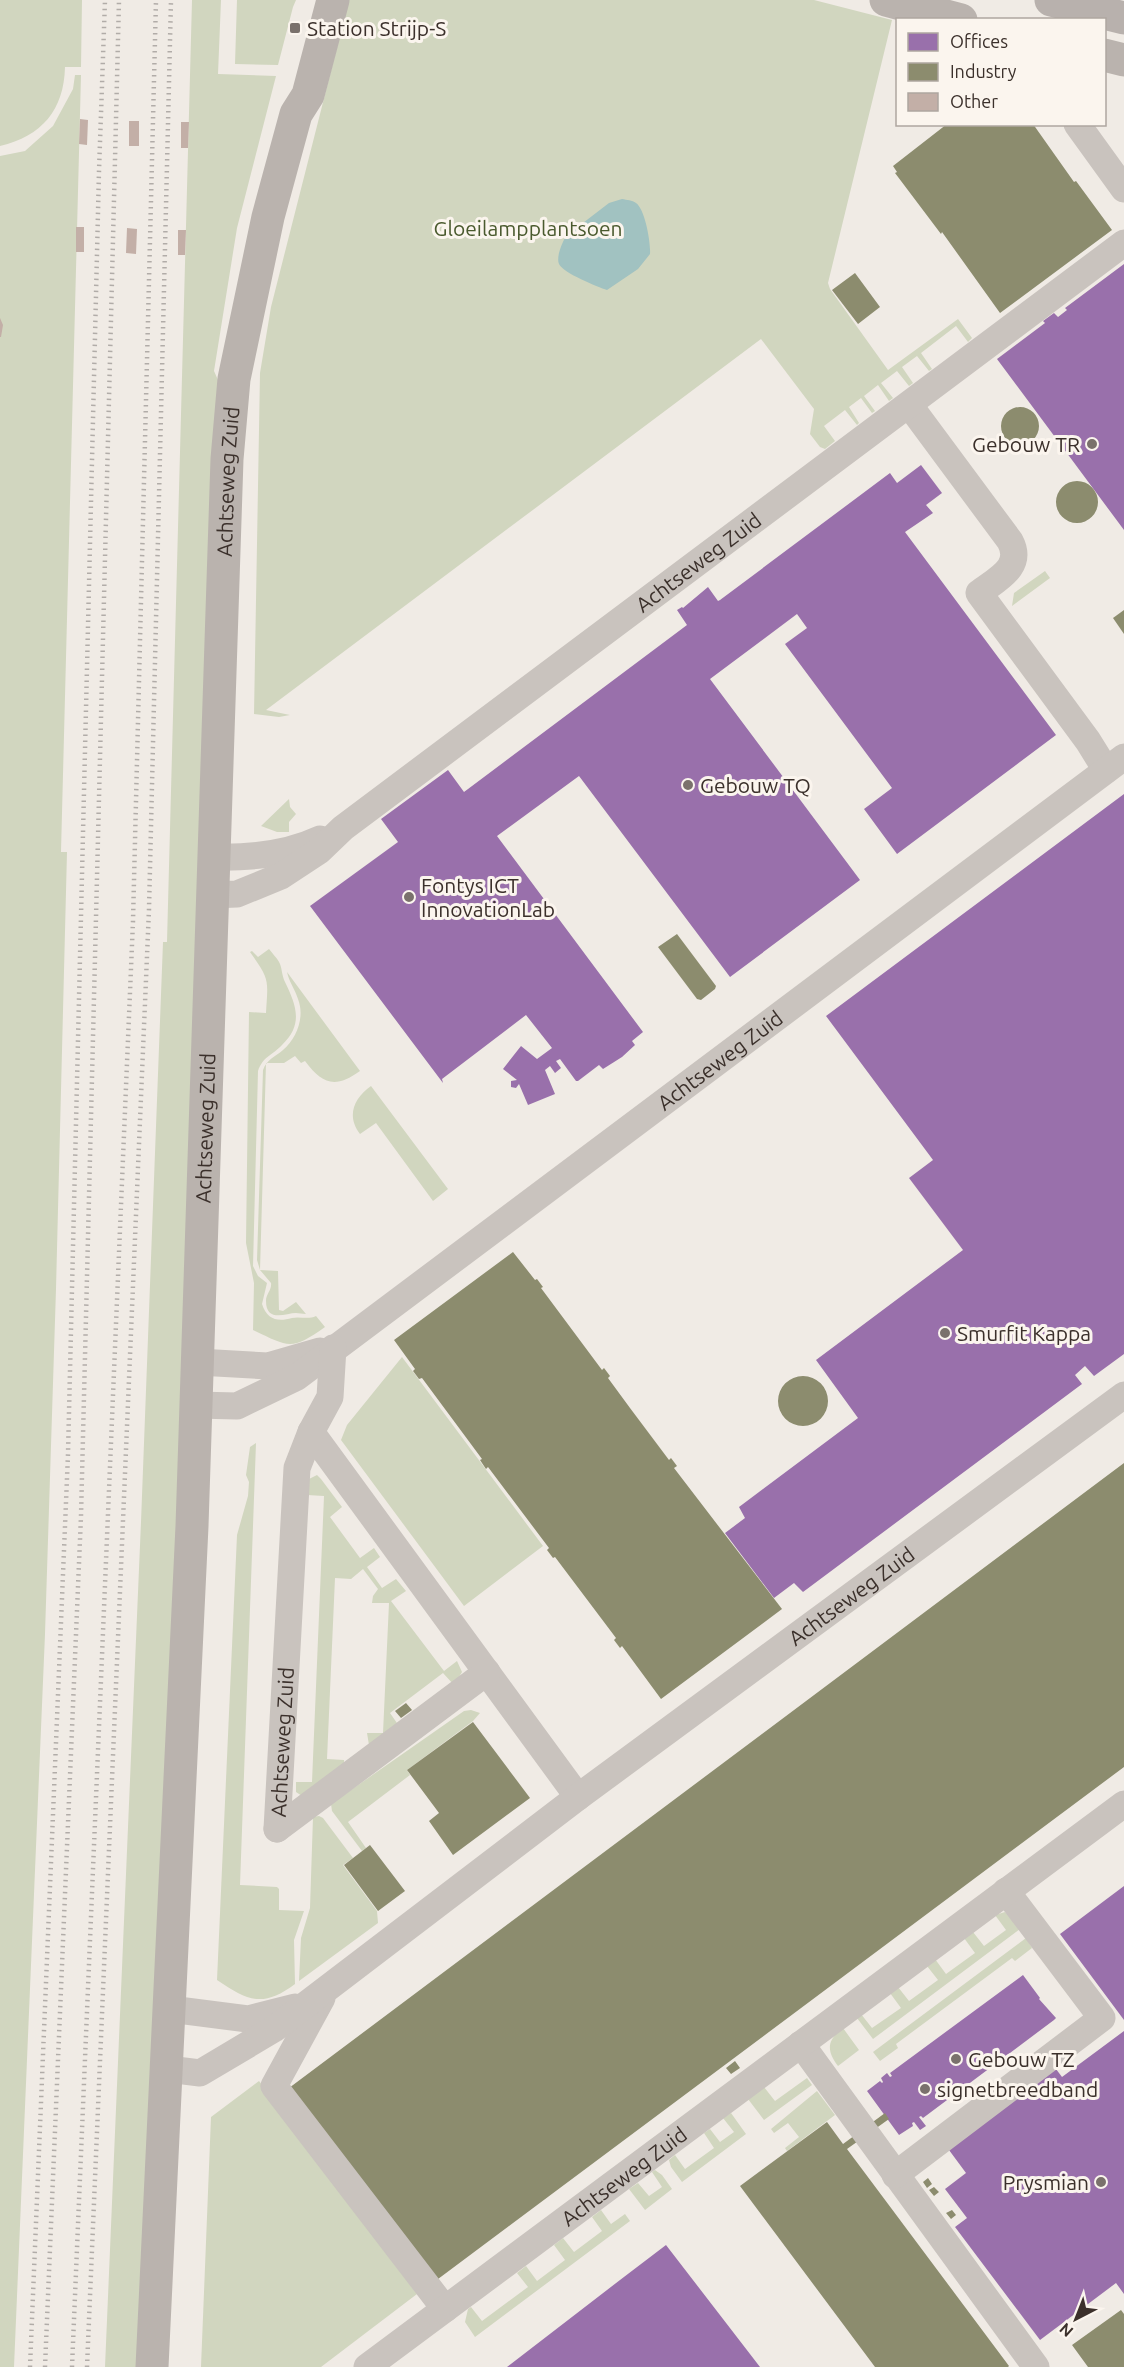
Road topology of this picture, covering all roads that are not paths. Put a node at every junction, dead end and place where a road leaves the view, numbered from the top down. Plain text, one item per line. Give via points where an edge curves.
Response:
1 (314, 0) edge
2 (333, 0) edge
3 (886, 0) edge
4 (1051, 0) edge
5 (954, 18) edge
6 (1124, 18) edge
7 (1106, 56) edge
8 (1124, 60) edge
9 (296, 114) junction
10 (1078, 126) edge
11 (1124, 189) edge
12 (1124, 243) edge
13 (910, 406) junction
14 (1115, 763) edge
15 (343, 828) junction
16 (214, 857) junction
17 (213, 895) junction
18 (333, 1347) junction
19 (198, 1362) junction
20 (1124, 1395) edge
21 (196, 1405) junction
22 (311, 1432) junction
23 (487, 1672) junction
24 (578, 1797) junction
25 (1124, 1804) edge
26 (1006, 1891) junction
27 (317, 1998) junction
28 (170, 2009) junction
29 (801, 2044) junction
30 (168, 2069) junction
31 (895, 2175) junction
32 (445, 2309) junction
33 (152, 2367) edge
34 (368, 2367) edge
35 (1036, 2367) edge

1 - 9 street, Achtseweg Zuid via 294,92
2 - 9 street, Achtseweg Zuid via 308,95
3 - 5 street
4 - 6 main road
7 - 8 street
9 - 16 street, Achtseweg Zuid via 268,217 234,379 225,486
10 - 11 street
12 - 13 street, Achtseweg Zuid
13 - 14 street, Achtseweg Zuid via 1015,551 1013,564 979,593 1088,741
13 - 15 street, Achtseweg Zuid
14 - 18 street, Achtseweg Zuid
15 - 16 street, Achtseweg Zuid via 300,849 237,858
15 - 17 street, Achtseweg Zuid via 319,851 281,876 237,894
16 - 17 street, Achtseweg Zuid
17 - 19 street, Achtseweg Zuid
18 - 19 street, Achtseweg Zuid via 268,1366
18 - 21 street, Achtseweg Zuid via 297,1377 237,1406
18 - 22 street, Achtseweg Zuid via 330,1398
19 - 21 street, Achtseweg Zuid
20 - 24 street, Achtseweg Zuid
21 - 28 street, Achtseweg Zuid
22 - 23 street
22 - 23 street, Achtseweg Zuid via 297,1468 277,1829
23 - 24 street
24 - 27 street, Achtseweg Zuid
25 - 26 street, Achtseweg Zuid
26 - 29 street, Achtseweg Zuid
26 - 31 street via 1102,2018
27 - 28 street, Achtseweg Zuid via 248,2019
27 - 30 street, Achtseweg Zuid via 274,2030 200,2073
27 - 32 street, Achtseweg Zuid via 274,2086
28 - 30 street, Achtseweg Zuid
29 - 31 street
29 - 32 street, Achtseweg Zuid
30 - 33 street, Achtseweg Zuid
31 - 35 street
32 - 34 street, Achtseweg Zuid

